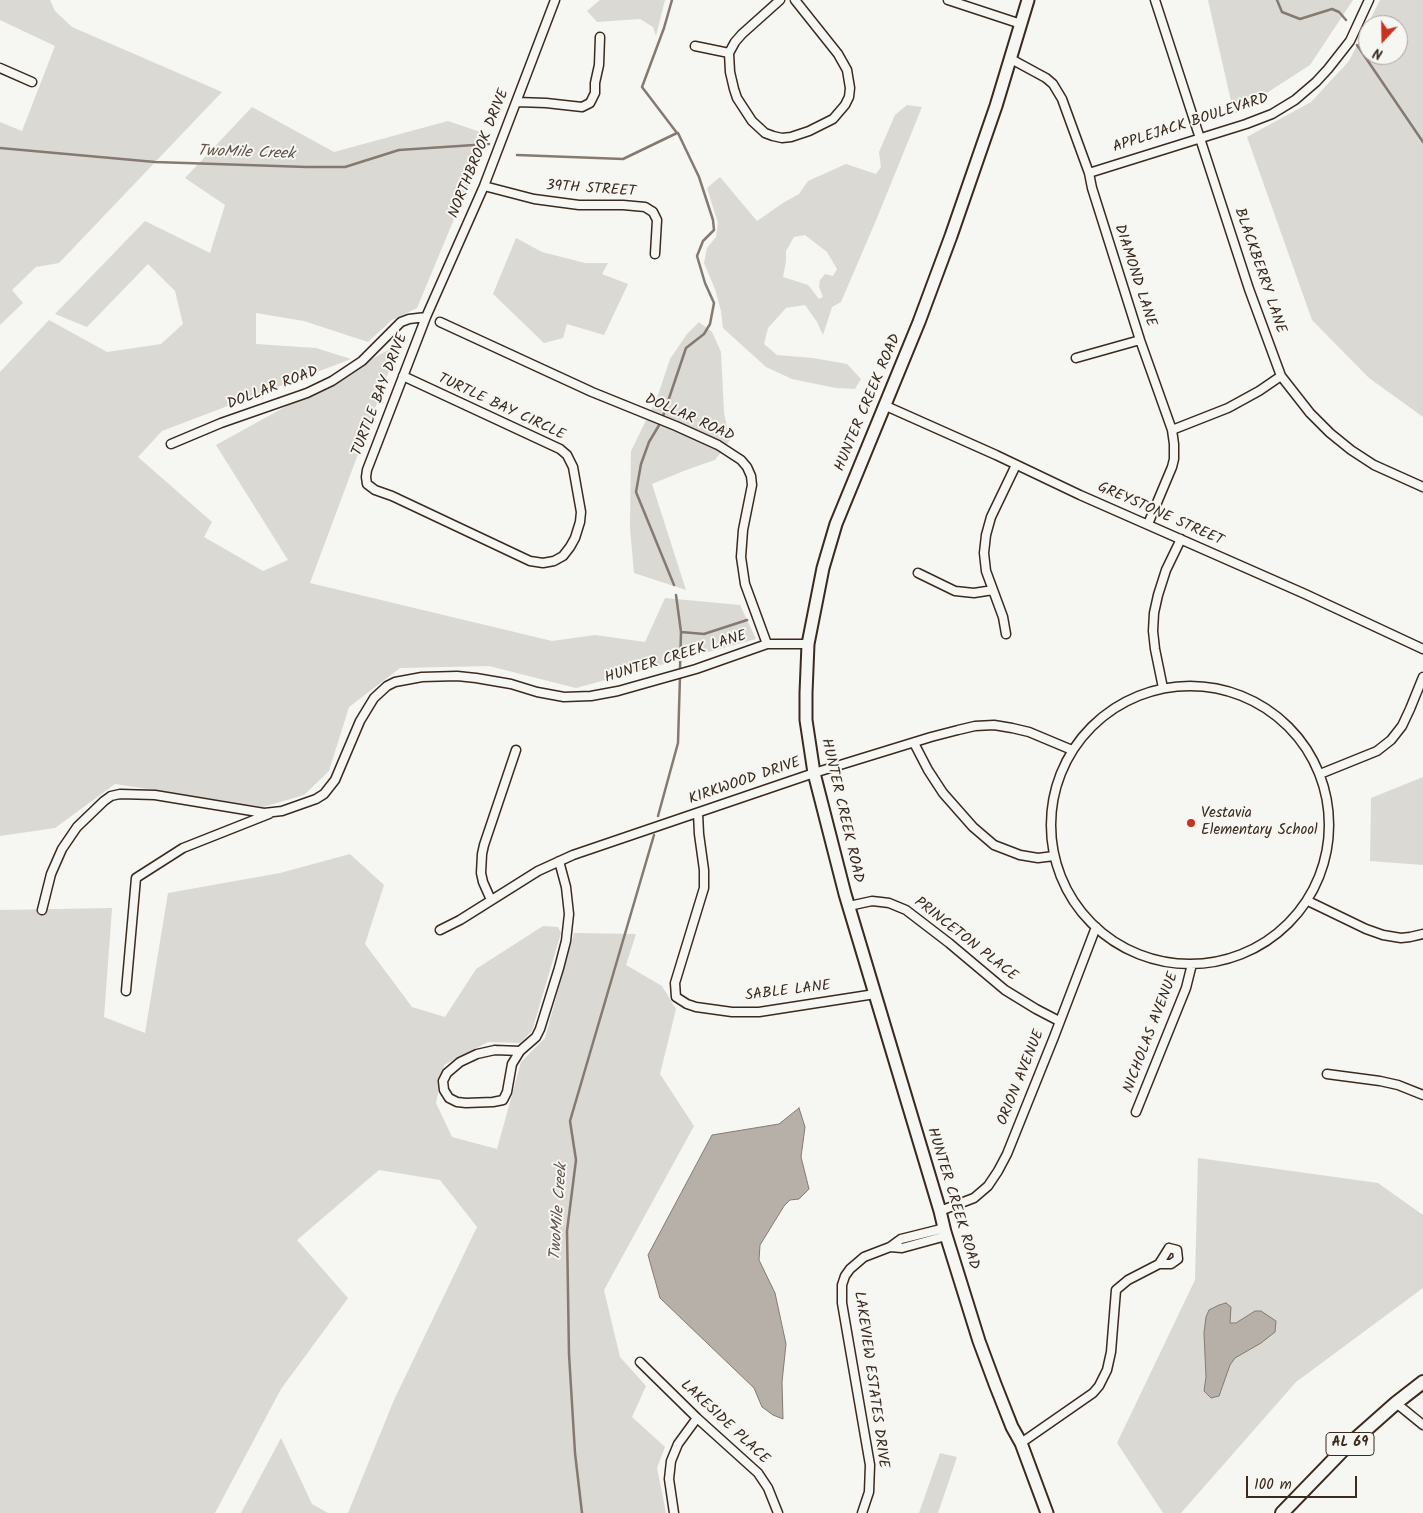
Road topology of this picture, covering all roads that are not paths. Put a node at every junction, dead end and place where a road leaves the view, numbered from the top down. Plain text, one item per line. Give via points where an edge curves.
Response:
1 (555, 0) edge
2 (780, 0) edge
3 (795, 0) edge
4 (948, 0) edge
5 (1028, 0) edge
6 (1155, 0) edge
7 (1368, 0) edge
8 (1021, 24) junction
9 (600, 37) dead end
10 (695, 46) dead end
11 (729, 53) junction
12 (1011, 59) junction
13 (0, 68) edge
14 (32, 82) dead end
15 (517, 102) junction
16 (1199, 138) junction
17 (1089, 173) junction
18 (484, 186) junction
19 (655, 254) dead end
20 (426, 317) junction
21 (440, 322) dead end
22 (1140, 340) junction
23 (1076, 358) dead end
24 (403, 376) junction
25 (1281, 376) junction
26 (886, 406) junction
27 (1172, 430) junction
28 (171, 444) dead end
29 (1016, 465) junction
30 (367, 484) joint
31 (1423, 487) edge
32 (1148, 524) junction
33 (1180, 539) junction
34 (918, 573) dead end
35 (993, 590) junction
36 (1006, 634) dead end
37 (767, 644) junction
38 (808, 644) junction
39 (1423, 649) edge
40 (1423, 677) edge
41 (1163, 688) junction
42 (914, 743) junction
43 (516, 750) dead end
44 (1072, 750) junction
45 (814, 774) junction
46 (1320, 774) junction
47 (273, 813) junction
48 (698, 813) junction
49 (1054, 856) junction
50 (559, 861) junction
51 (491, 900) junction
52 (1308, 901) junction
53 (849, 906) junction
54 (42, 910) dead end
55 (1096, 927) junction
56 (440, 930) dead end
57 (1423, 934) edge
58 (1192, 964) junction
59 (126, 991) dead end
60 (874, 994) junction
61 (1060, 1021) junction
62 (520, 1051) junction
63 (1327, 1074) dead end
64 (1423, 1095) edge
65 (1136, 1112) dead end
66 (940, 1211) junction
67 (946, 1232) junction
68 (1159, 1264) dead end
69 (640, 1362) dead end
70 (1423, 1382) edge
71 (1396, 1403) junction
72 (697, 1418) junction
73 (1423, 1424) edge
74 (1021, 1443) junction
75 (674, 1513) edge
76 (778, 1513) edge
77 (862, 1513) edge
78 (1047, 1513) edge
79 (1282, 1513) edge

1 - 15 street, NORTHBROOK DRIVE
2 - 11 street via 742,34
3 - 11 street via 838,54 846,70 849,97 833,119 791,137 765,133 752,121 737,98
4 - 8 street
5 - 8 main road, HUNTER CREEK ROAD
6 - 16 street, BLACKBERRY LANE
7 - 16 street, APPLEJACK BOULEVARD via 1350,41 1316,82 1295,100 1272,114
8 - 12 main road, HUNTER CREEK ROAD
9 - 15 street via 595,93 590,103 582,107
10 - 11 street
12 - 17 street, DIAMOND LANE via 1046,78 1058,91
12 - 26 main road, HUNTER CREEK ROAD via 951,236
13 - 14 street
15 - 18 street, NORTHBROOK DRIVE
16 - 17 street, APPLEJACK BOULEVARD
16 - 25 street, BLACKBERRY LANE
17 - 22 street, DIAMOND LANE
18 - 19 street, 39TH STREET via 534,199 645,208 653,212 657,220
18 - 20 street, NORTHBROOK DRIVE
20 - 24 street, TURTLE BAY DRIVE
20 - 28 street, DOLLAR ROAD via 400,322 362,361 324,385
21 - 37 street, DOLLAR ROAD via 592,392 710,441 741,460 751,476 752,485 743,530 744,584
22 - 23 street
22 - 27 street, DIAMOND LANE
24 - 30 street, TURTLE BAY DRIVE via 367,470
24 - 30 street, TURTLE BAY CIRCLE via 567,455 573,467 581,512 575,538 563,556 554,561 530,561
25 - 27 street via 1228,408
25 - 31 street, BLACKBERRY LANE via 1310,413 1351,450
26 - 29 street, GREYSTONE STREET
26 - 38 main road, HUNTER CREEK ROAD via 836,524 823,568
27 - 32 street, DIAMOND LANE via 1172,467
29 - 32 street, GREYSTONE STREET
29 - 35 street via 986,535 985,562
32 - 33 street, GREYSTONE STREET
33 - 39 street, GREYSTONE STREET
33 - 41 street via 1166,570 1154,613 1155,649
34 - 35 street via 956,591
35 - 36 street
37 - 38 street
37 - 47 street, HUNTER CREEK LANE via 696,669 618,692 591,696 564,697 502,682 457,676 395,682 380,692 365,713 340,772 330,787 316,799
38 - 45 main road, HUNTER CREEK ROAD via 806,720
40 - 46 street via 1402,726 1391,740 1377,751
41 - 44 street via 1118,705 1093,725
41 - 46 street via 1212,687 1258,703 1280,718 1300,738
42 - 44 street, KIRKWOOD DRIVE via 958,730 994,725 1029,732
42 - 45 street, KIRKWOOD DRIVE
42 - 49 street via 943,793 994,845 1020,855
43 - 51 street via 482,854 481,873
44 - 49 street via 1055,790 1051,812
45 - 48 street, KIRKWOOD DRIVE
45 - 53 main road, HUNTER CREEK ROAD
46 - 52 street via 1328,800 1329,839 1324,865
47 - 54 street, HUNTER CREEK LANE via 155,795 111,796 84,820 62,849 51,874
47 - 59 street, HUNTER CREEK LANE via 183,848 136,878
48 - 50 street, KIRKWOOD DRIVE
48 - 60 street, SABLE LANE via 704,888 675,983 676,997 696,1007 759,1012
49 - 55 street via 1074,902
50 - 51 street, KIRKWOOD DRIVE
50 - 62 street via 569,914 566,940 540,1029
51 - 56 street, KIRKWOOD DRIVE
52 - 57 street via 1383,935 1401,938
52 - 58 street via 1285,927 1258,947 1226,960
53 - 60 main road, HUNTER CREEK ROAD
53 - 61 street, PRINCETON PLACE via 872,901 906,910 1005,990
55 - 58 street via 1120,945 1141,955
55 - 61 street, ORION AVENUE
58 - 65 street, NICHOLAS AVENUE via 1186,988
60 - 66 main road, HUNTER CREEK ROAD
61 - 66 street, ORION AVENUE via 998,1171 974,1198
62 - 62 street via 495,1050 460,1062 446,1073 444,1090 457,1102 503,1100 512,1064
63 - 64 street via 1380,1081
66 - 67 main road, HUNTER CREEK ROAD
67 - 74 main road, HUNTER CREEK ROAD via 982,1350
67 - 77 street, LAKEVIEW ESTATES DRIVE via 902,1248 890,1247 872,1253 856,1262 845,1276 841,1294 870,1464 869,1492
68 - 74 street via 1116,1290 1111,1352 1107,1370 1098,1386
69 - 72 street, LAKESIDE PLACE
70 - 71 main road, AL 69
71 - 73 street
71 - 79 main road, AL 69 via 1342,1450
72 - 75 street via 678,1444 671,1461 669,1480
72 - 76 street, LAKESIDE PLACE via 758,1473
74 - 78 main road, HUNTER CREEK ROAD

